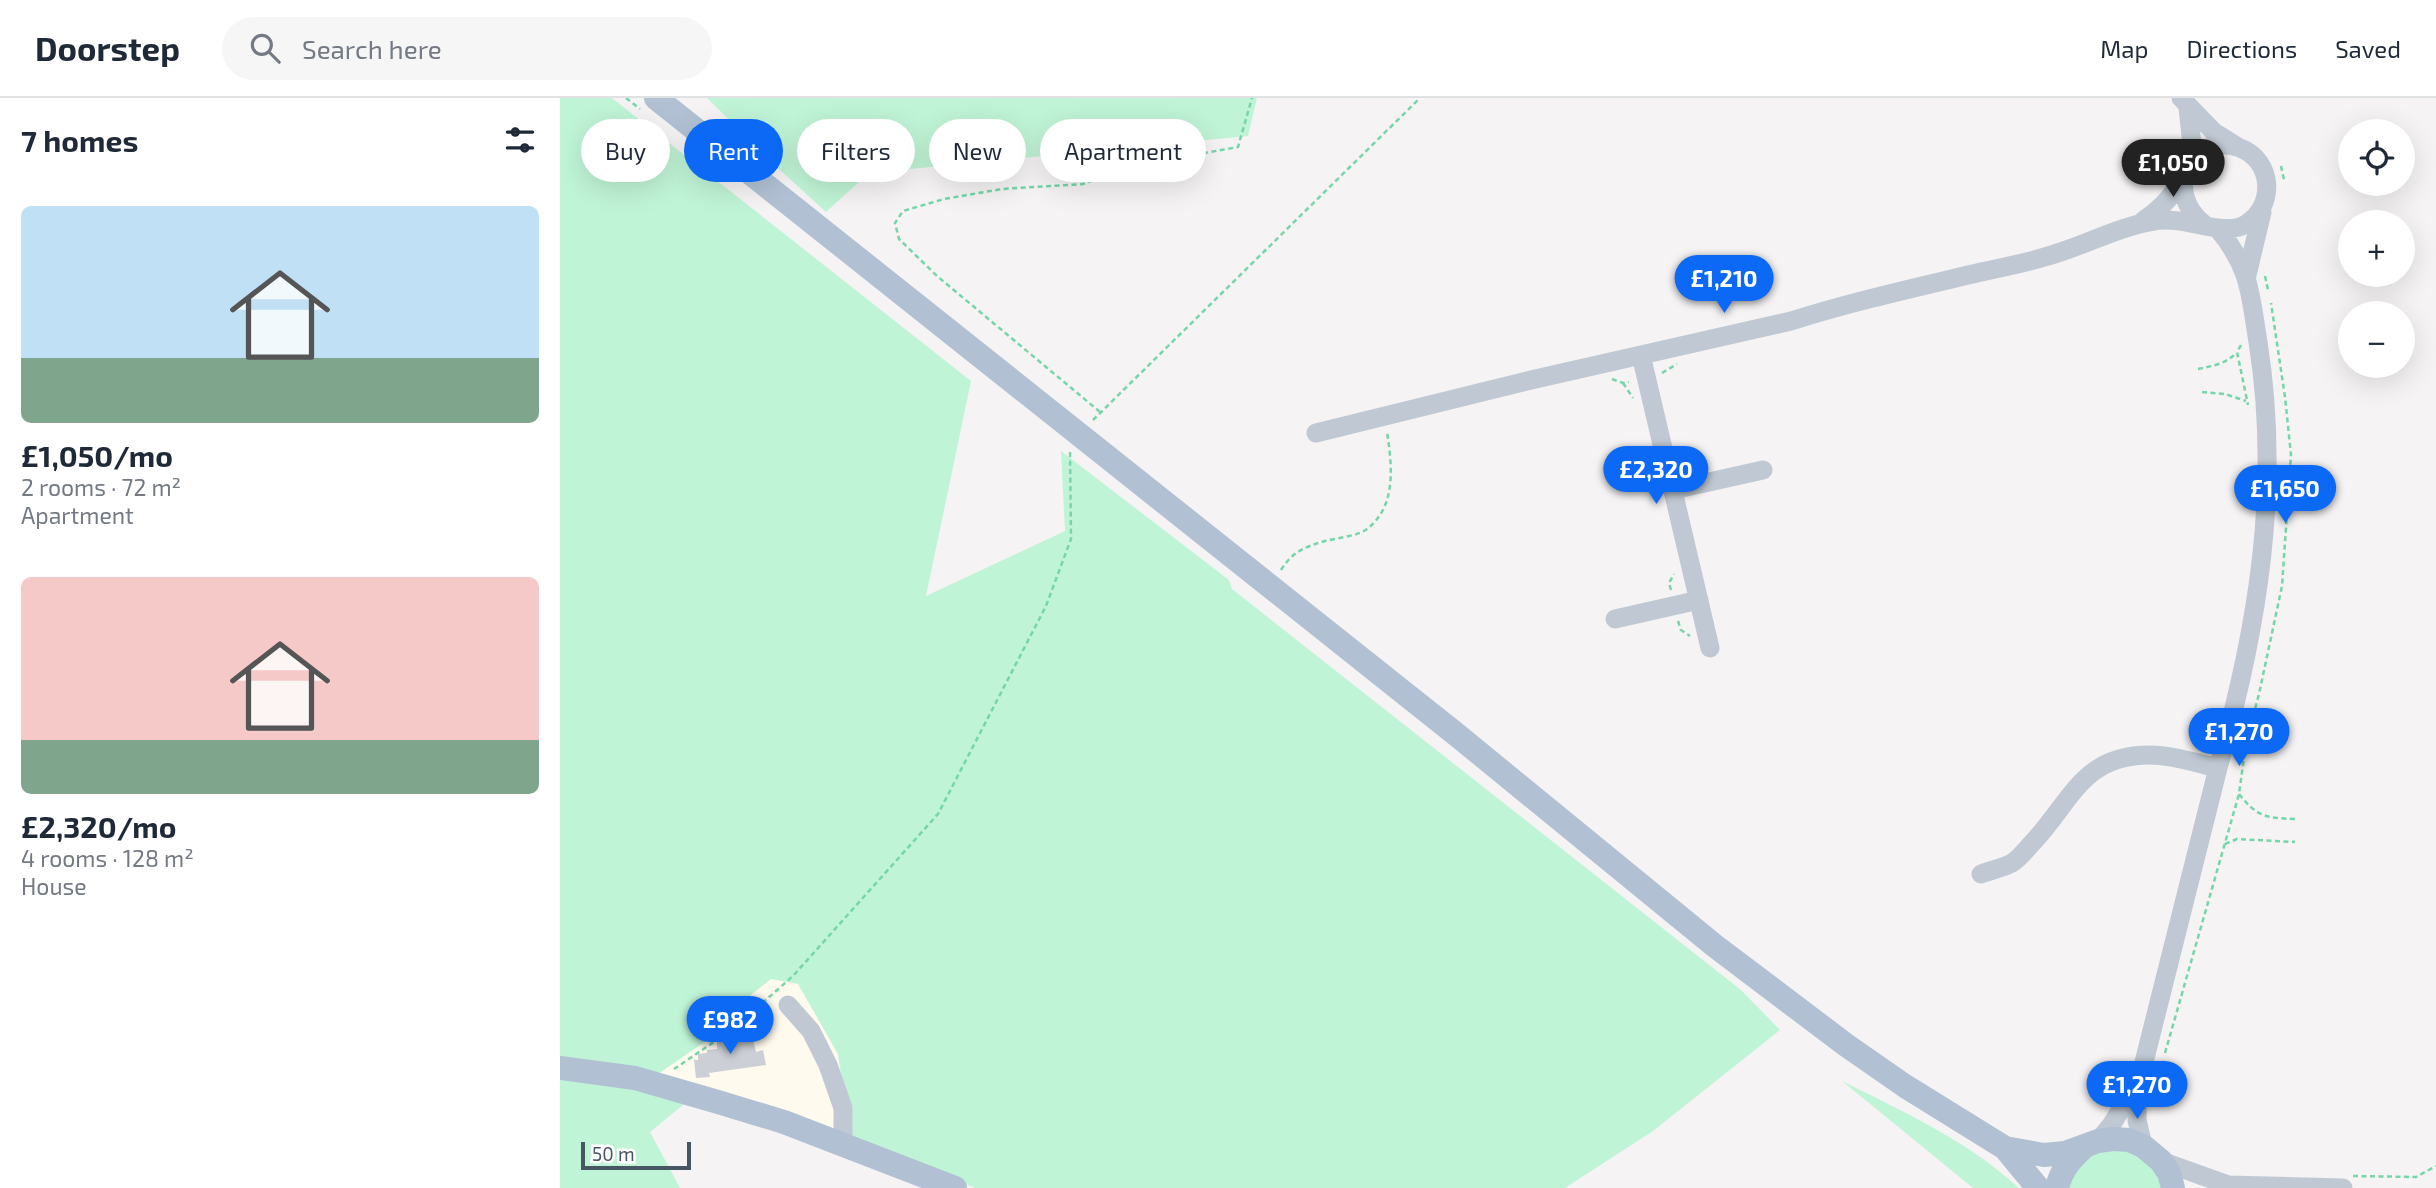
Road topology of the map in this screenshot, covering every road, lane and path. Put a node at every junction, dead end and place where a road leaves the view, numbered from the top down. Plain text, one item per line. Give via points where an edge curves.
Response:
1 (656, 98) edge
2 (1252, 98) edge
3 (1420, 98) edge
4 (2185, 103) edge
5 (2240, 148) junction
6 (2187, 170) junction
7 (2264, 205) junction
8 (2140, 223) junction
9 (2212, 227) junction
10 (2247, 275) junction
11 (2242, 334) dead end
12 (2237, 352) junction
13 (1641, 355) junction
14 (1680, 362) dead end
15 (2198, 369) dead end
16 (1603, 378) dead end
17 (1646, 378) junction
18 (2202, 392) dead end
19 (2246, 401) junction
20 (2249, 408) dead end
21 (1100, 412) junction
22 (1382, 430) dead end
23 (1316, 433) dead end
24 (1080, 436) junction
25 (1763, 470) dead end
26 (1673, 490) junction
27 (1276, 578) dead end
28 (1699, 600) junction
29 (1615, 619) dead end
30 (1710, 648) dead end
31 (2218, 768) junction
32 (2239, 794) dead end
33 (2296, 819) dead end
34 (2295, 842) dead end
35 (2225, 844) dead end
36 (1982, 874) dead end
37 (788, 1005) dead end
38 (560, 1068) edge
39 (2141, 1076) junction
40 (655, 1084) junction
41 (843, 1144) junction
42 (2091, 1144) junction
43 (2004, 1148) junction
44 (2152, 1153) junction
45 (2223, 1186) edge
46 (955, 1188) edge
47 (2038, 1188) edge
48 (2057, 1188) edge
49 (2173, 1188) edge
50 (2343, 1188) edge

1 - 24 main road
2 - 21 path via 1238,147 1126,167 1083,184 1002,189 944,199 903,211 895,223 900,239 937,276
3 - 21 path
4 - 5 street via 2214,132
4 - 6 street via 2192,145
5 - 6 street via 2213,147 2200,153
5 - 7 street via 2252,155 2267,177
6 - 8 street via 2172,197
6 - 9 street via 2186,204 2194,216
7 - 9 street via 2246,225
7 - 10 street
8 - 9 street via 2172,219
8 - 13 street via 2048,256
9 - 10 street via 2235,251
10 - 31 street via 2265,388 2269,463 2264,545 2245,664
11 - 12 path
12 - 15 path via 2231,359
12 - 19 path
13 - 17 street
13 - 23 street
14 - 17 path
16 - 17 path via 1623,383
17 - 26 street
18 - 19 path
19 - 20 path
21 - 24 path
22 - 27 path via 1386,429 1390,453 1389,498 1381,514 1366,531 1302,548 1289,557
24 - 40 path via 1070,451 1071,538 1063,561 1046,606 938,814 793,976 733,1029
24 - 43 main road via 1782,998 1905,1086
25 - 26 street
26 - 28 street
28 - 29 street
28 - 30 street
31 - 36 street via 2150,755 2125,757 2097,767 2014,862
31 - 39 street
32 - 33 path via 2258,814
34 - 35 path via 2237,839
37 - 41 street via 811,1031 828,1065 843,1108
38 - 40 main road
39 - 42 street via 2112,1124
39 - 44 street via 2137,1120
40 - 41 main road
41 - 46 main road
42 - 43 main road via 2044,1155
42 - 44 main road via 2121,1139
42 - 48 main road via 2069,1160
43 - 47 main road
44 - 45 street
44 - 49 main road via 2169,1173
45 - 50 street

